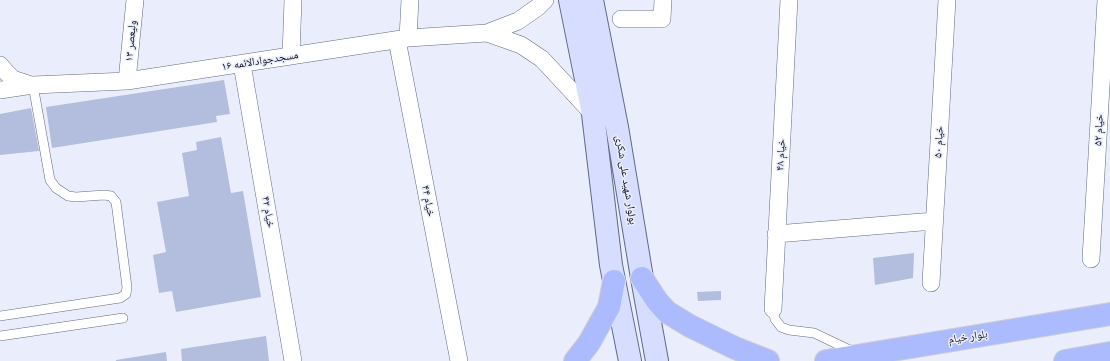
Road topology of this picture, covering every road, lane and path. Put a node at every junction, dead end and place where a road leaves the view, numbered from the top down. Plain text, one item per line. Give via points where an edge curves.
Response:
1 (135, 0) edge
2 (294, 0) edge
3 (410, 0) edge
4 (545, 0) edge
5 (570, 0) edge
6 (592, 0) edge
7 (663, 0) edge
8 (789, 0) edge
9 (947, 0) edge
10 (1106, 0) edge
11 (621, 19) dead end
12 (487, 33) junction
13 (403, 39) junction
14 (291, 56) junction
15 (242, 64) junction
16 (0, 65) edge
17 (127, 81) junction
18 (33, 85) junction
19 (0, 90) edge
20 (593, 114) junction
21 (1103, 175) edge
22 (934, 221) junction
23 (776, 234) junction
24 (1091, 259) dead end
25 (642, 278) junction
26 (614, 281) junction
27 (931, 283) dead end
28 (773, 309) joint
29 (1110, 314) edge
30 (0, 316) edge
31 (123, 318) dead end
32 (0, 336) edge
33 (1110, 353) edge
34 (861, 355) junction
35 (293, 361) edge
36 (458, 361) edge
37 (575, 361) edge
38 (630, 361) edge
39 (657, 361) edge
40 (768, 361) edge
41 (826, 361) edge
42 (1064, 361) edge

1 - 17 street, ولیعصر ۱۳
2 - 14 street
3 - 13 street, خیام ۴۴
4 - 12 street via 518,21
5 - 20 main road
6 - 25 main road, بولوار شهید علی شکری via 617,127
7 - 11 street via 662,19
8 - 23 street, خیام ۴۸
9 - 22 street, خیام ۵۰
10 - 21 street, خیام ۵۲
12 - 13 street, مسجدجوادالائمه ۱۶
12 - 20 street via 521,45 542,59
13 - 14 street, مسجدجوادالائمه ۱۶
13 - 36 street, خیام ۴۴
14 - 15 street, مسجدجوادالائمه ۱۶
15 - 17 street, مسجدجوادالائمه ۱۶
15 - 35 street, خیام ۴۲
16 - 18 street via 14,79
17 - 18 street, مسجدجوادالائمه ۱۶
18 - 19 street
18 - 30 lane via 50,180 68,196 104,195 111,196 116,202 127,287 126,294 120,298
20 - 26 main road
21 - 24 street, خیام ۵۲
22 - 23 street
22 - 27 street, خیام ۵۰
23 - 28 street, خیام ۴۸
25 - 39 main road, بولوار شهید علی شکری
25 - 40 main road via 667,312 735,348
26 - 37 main road via 609,307 589,343
26 - 38 main road
28 - 34 lane via 775,319 781,327 814,332
29 - 34 main road, بلوار خیام
31 - 32 lane
33 - 42 main road
34 - 41 main road, بلوار خیام

